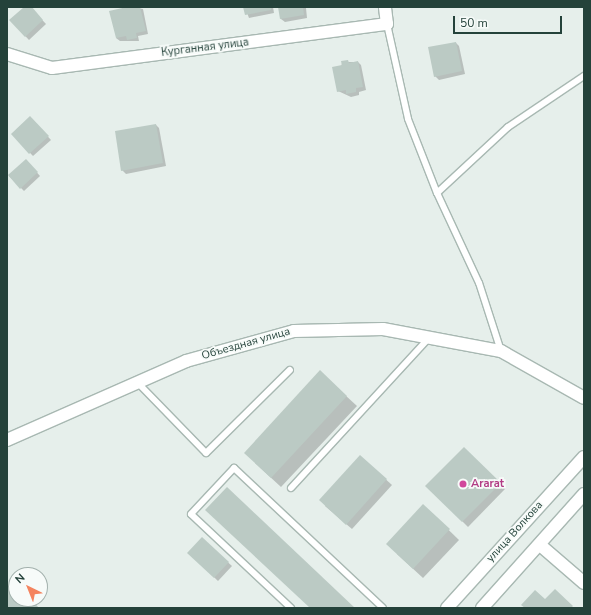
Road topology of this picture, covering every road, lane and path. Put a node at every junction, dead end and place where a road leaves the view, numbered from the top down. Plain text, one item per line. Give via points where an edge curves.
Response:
1 (385, 7) edge
2 (387, 24) junction
3 (7, 54) edge
4 (584, 76) edge
5 (437, 193) junction
6 (429, 338) junction
7 (501, 351) junction
8 (290, 370) dead end
9 (137, 382) junction
10 (584, 398) edge
11 (7, 440) edge
12 (584, 457) edge
13 (291, 488) dead end
14 (584, 494) edge
15 (540, 545) junction
16 (584, 583) edge
17 (291, 608) edge
18 (383, 608) edge
19 (447, 608) edge
20 (482, 608) edge

1 - 2 street
2 - 3 street, Курганная улица via 52,68
2 - 5 lane via 408,119
4 - 5 lane via 508,127
5 - 7 lane via 479,283
6 - 7 street, Объездная улица
6 - 9 street, Объездная улица via 383,329 294,331 186,361
6 - 13 lane
7 - 10 street, Объездная улица
8 - 9 lane via 206,452
9 - 11 street, Объездная улица
12 - 19 street, улица Волкова
14 - 15 street
15 - 16 street
15 - 20 street
17 - 18 lane via 191,514 234,468

